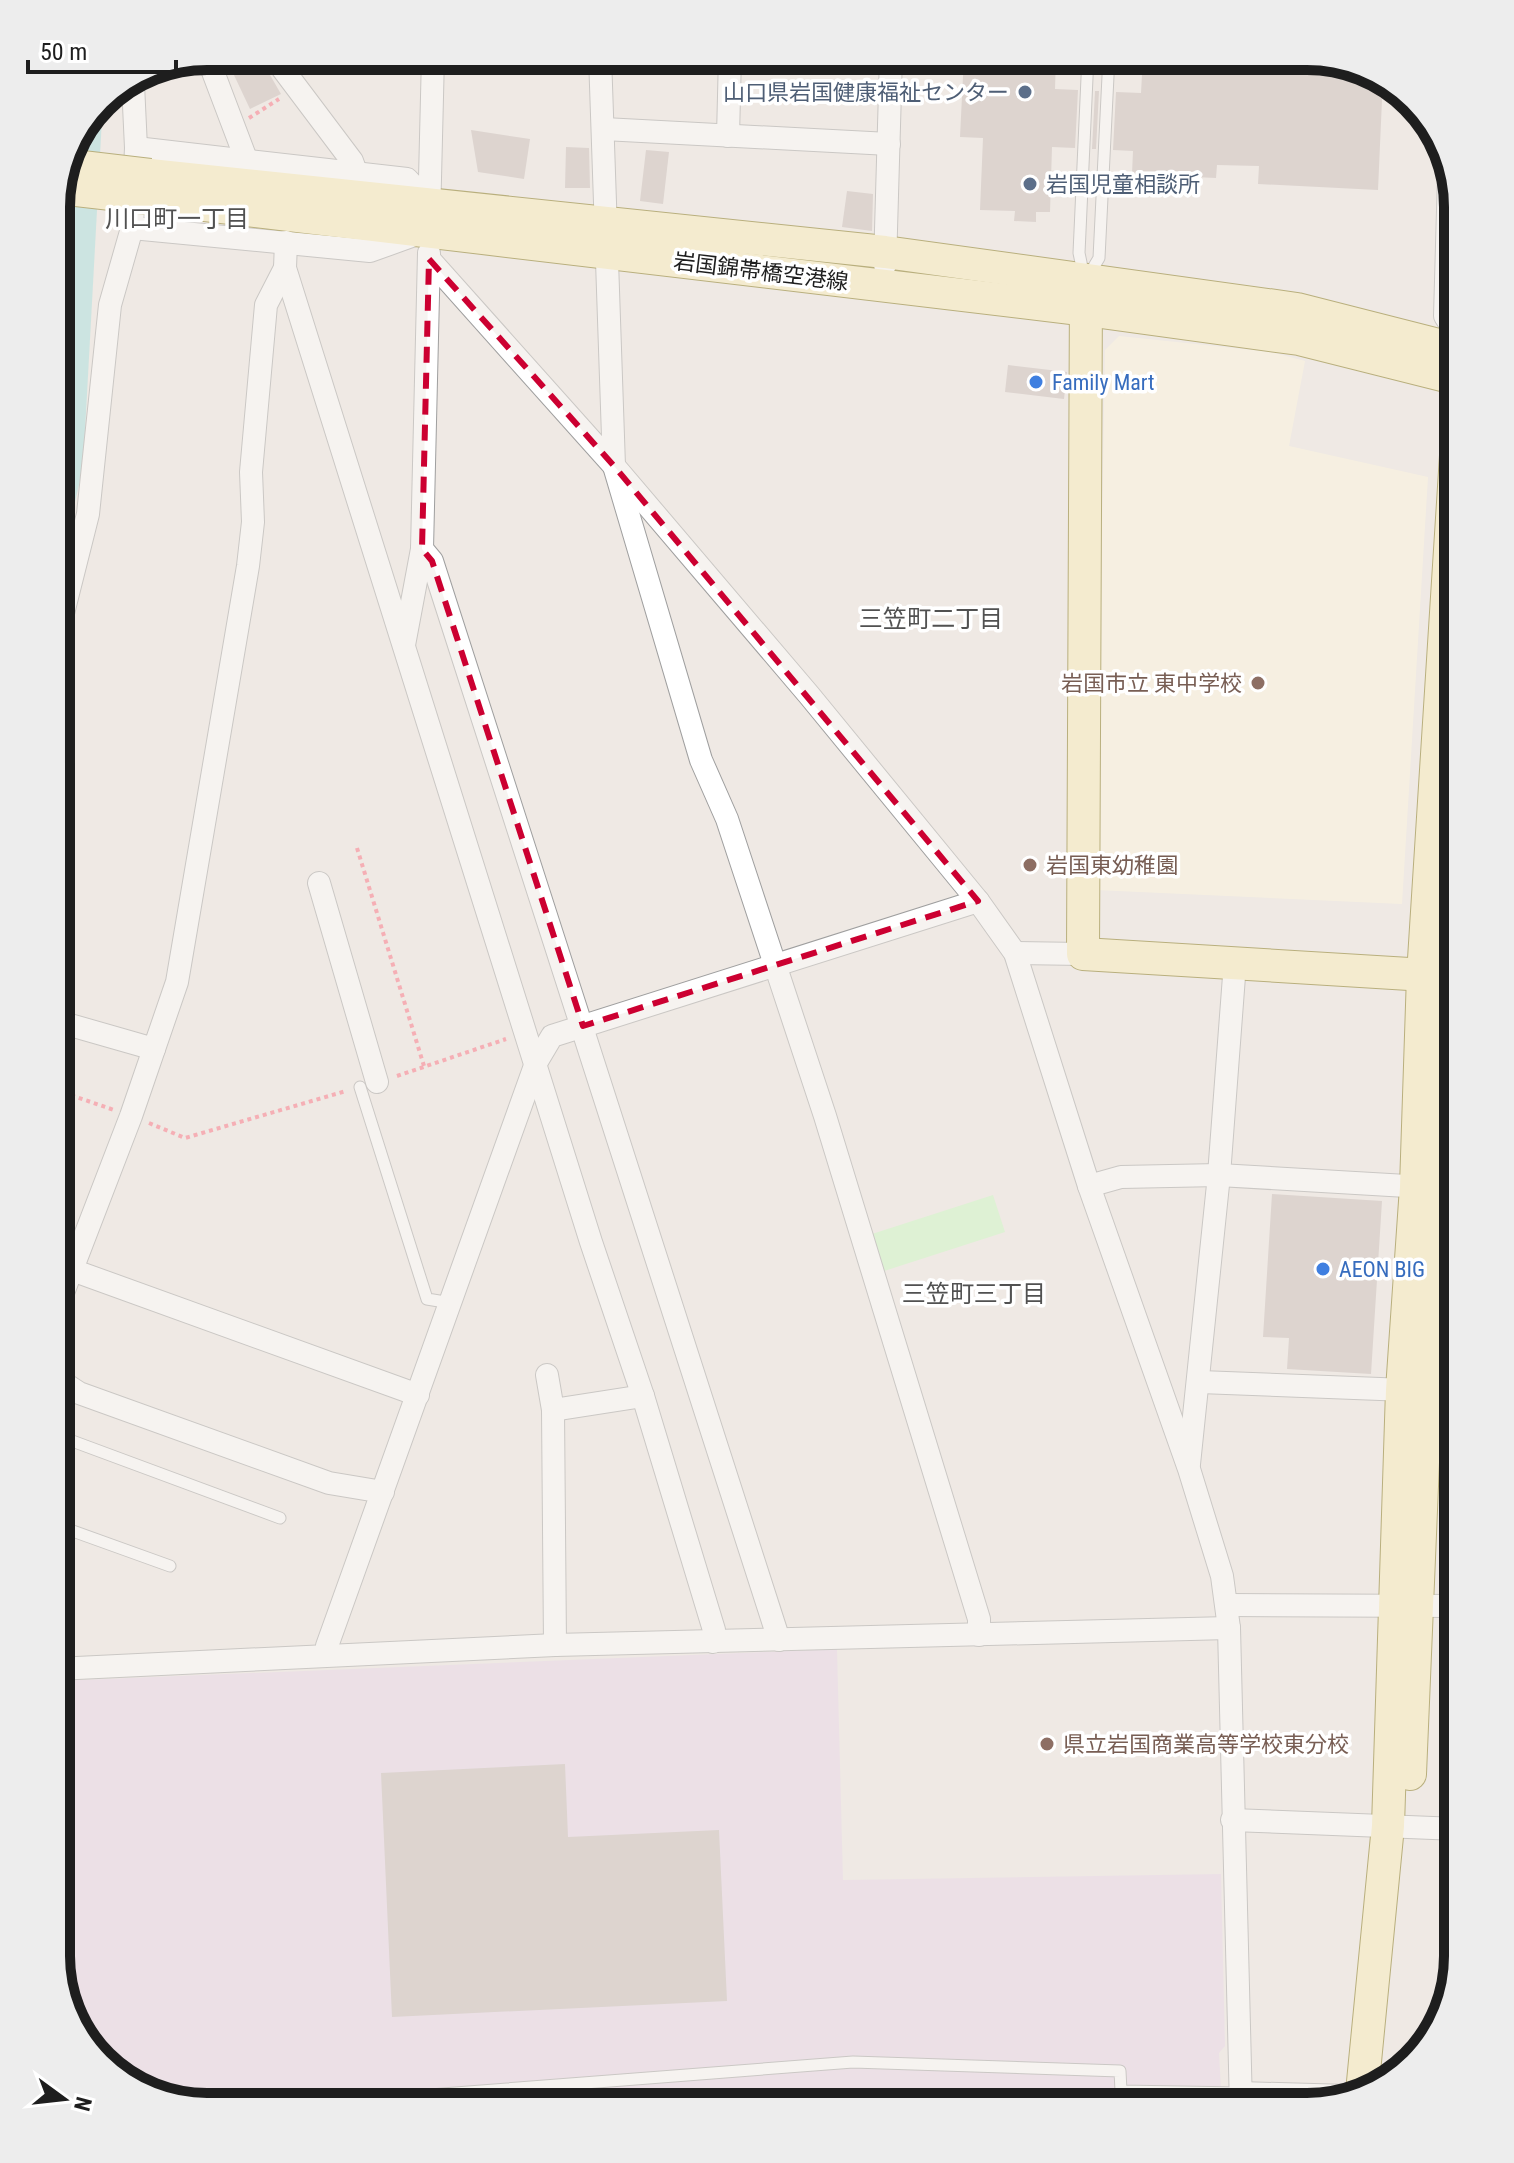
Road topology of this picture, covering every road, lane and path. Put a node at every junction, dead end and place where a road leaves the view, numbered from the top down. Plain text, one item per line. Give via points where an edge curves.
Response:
1 (212, 70) edge
2 (284, 70) edge
3 (433, 70) edge
4 (601, 70) edge
5 (730, 70) edge
6 (891, 70) edge
7 (1087, 70) edge
8 (1108, 70) edge
9 (134, 91) edge
10 (604, 129) junction
11 (728, 136) junction
12 (889, 144) junction
13 (246, 159) junction
14 (77, 166) edge
15 (356, 172) junction
16 (144, 174) junction
17 (72, 186) edge
18 (132, 228) junction
19 (429, 231) junction
20 (608, 238) junction
21 (286, 242) junction
22 (885, 252) junction
23 (285, 268) junction
24 (883, 286) junction
25 (1086, 296) junction
26 (1444, 346) edge
27 (1444, 375) edge
28 (614, 466) junction
29 (422, 549) junction
30 (70, 585) edge
31 (404, 645) junction
32 (357, 848) dead end
33 (319, 883) dead end
34 (978, 901) junction
35 (1015, 953) junction
36 (1083, 954) junction
37 (1235, 963) junction
38 (773, 966) junction
39 (1444, 976) edge
40 (1444, 1006) edge
41 (70, 1025) edge
42 (583, 1026) junction
43 (526, 1032) junction
44 (154, 1049) junction
45 (536, 1063) junction
46 (424, 1066) junction
47 (368, 1085) junction
48 (70, 1095) edge
49 (131, 1116) junction
50 (1219, 1175) junction
51 (1089, 1186) junction
52 (1438, 1188) edge
53 (72, 1270) junction
54 (70, 1275) edge
55 (451, 1303) junction
56 (547, 1375) dead end
57 (1200, 1382) junction
58 (70, 1387) edge
59 (1414, 1390) junction
60 (1444, 1391) edge
61 (418, 1395) junction
62 (643, 1396) junction
63 (553, 1410) junction
64 (70, 1440) edge
65 (1189, 1469) junction
66 (383, 1492) junction
67 (280, 1518) dead end
68 (70, 1530) edge
69 (170, 1566) dead end
70 (1404, 1604) junction
71 (1444, 1605) edge
72 (1228, 1616) junction
73 (979, 1635) junction
74 (779, 1640) junction
75 (713, 1642) junction
76 (555, 1645) junction
77 (328, 1655) junction
78 (70, 1668) edge
79 (1232, 1820) junction
80 (1398, 1826) junction
81 (1444, 1828) edge
82 (1385, 2068) edge
83 (1364, 2081) edge
84 (455, 2093) edge
85 (1147, 2093) edge
86 (1240, 2093) edge

1 - 13 street
2 - 15 street
3 - 19 street
4 - 10 street
5 - 11 street
6 - 12 street
7 - 25 lane via 1079,253
8 - 25 lane via 1099,258
9 - 16 street
10 - 11 street
10 - 20 street
11 - 12 street
12 - 22 street
13 - 15 street
13 - 16 street
14 - 16 street, 岩国錦帯橋空港線, bridge
15 - 19 street via 407,179
16 - 17 street, 岩国錦帯橋空港線, bridge
16 - 18 street
16 - 19 street, 岩国錦帯橋空港線
18 - 21 street
18 - 30 street via 110,305 88,514
19 - 20 street, 岩国錦帯橋空港線
19 - 21 street via 370,251
19 - 28 street
19 - 29 street
20 - 22 street, 岩国錦帯橋空港線
20 - 24 street, 岩国錦帯橋空港線
20 - 28 street
21 - 23 street
22 - 24 street
22 - 25 street, 岩国錦帯橋空港線
23 - 31 street
23 - 44 street via 266,305 248,566 177,982
24 - 25 street, 岩国錦帯橋空港線
25 - 26 street, 岩国錦帯橋空港線 via 1297,309
25 - 27 street, 岩国錦帯橋空港線 via 1299,339
25 - 36 street
28 - 34 street
28 - 38 street via 701,760 727,819
29 - 31 street
29 - 42 street via 432,561
31 - 43 street
32 - 46 path
33 - 47 street
34 - 35 street
34 - 38 street
35 - 36 street
35 - 51 street
36 - 37 street
37 - 39 street
37 - 50 street
38 - 42 street
38 - 73 street via 830,1131 979,1619
40 - 52 street
41 - 44 street
42 - 45 street via 552,1036
42 - 74 street
43 - 45 street
43 - 46 path
44 - 49 street
45 - 55 street
45 - 62 street
46 - 47 path
47 - 49 path via 185,1138
47 - 55 lane via 427,1299
48 - 49 path
49 - 53 street
50 - 51 street via 1121,1177
50 - 52 street
50 - 57 street
51 - 65 street
52 - 59 street
53 - 54 street
53 - 61 street
55 - 61 street
56 - 63 street
57 - 59 street
57 - 65 street
58 - 66 street via 329,1483
59 - 60 street
59 - 70 street
61 - 66 street
62 - 63 street
62 - 75 street via 714,1630
63 - 76 street
64 - 67 lane
65 - 72 street
66 - 77 street
68 - 69 lane
70 - 71 street
70 - 72 street
70 - 80 street
72 - 73 street
72 - 79 street
73 - 74 street
74 - 75 street
75 - 76 street
76 - 77 street
77 - 78 street
79 - 80 street
79 - 86 street
80 - 81 street
80 - 82 street
80 - 83 street
84 - 85 lane via 853,2062 1120,2071 1121,2091

